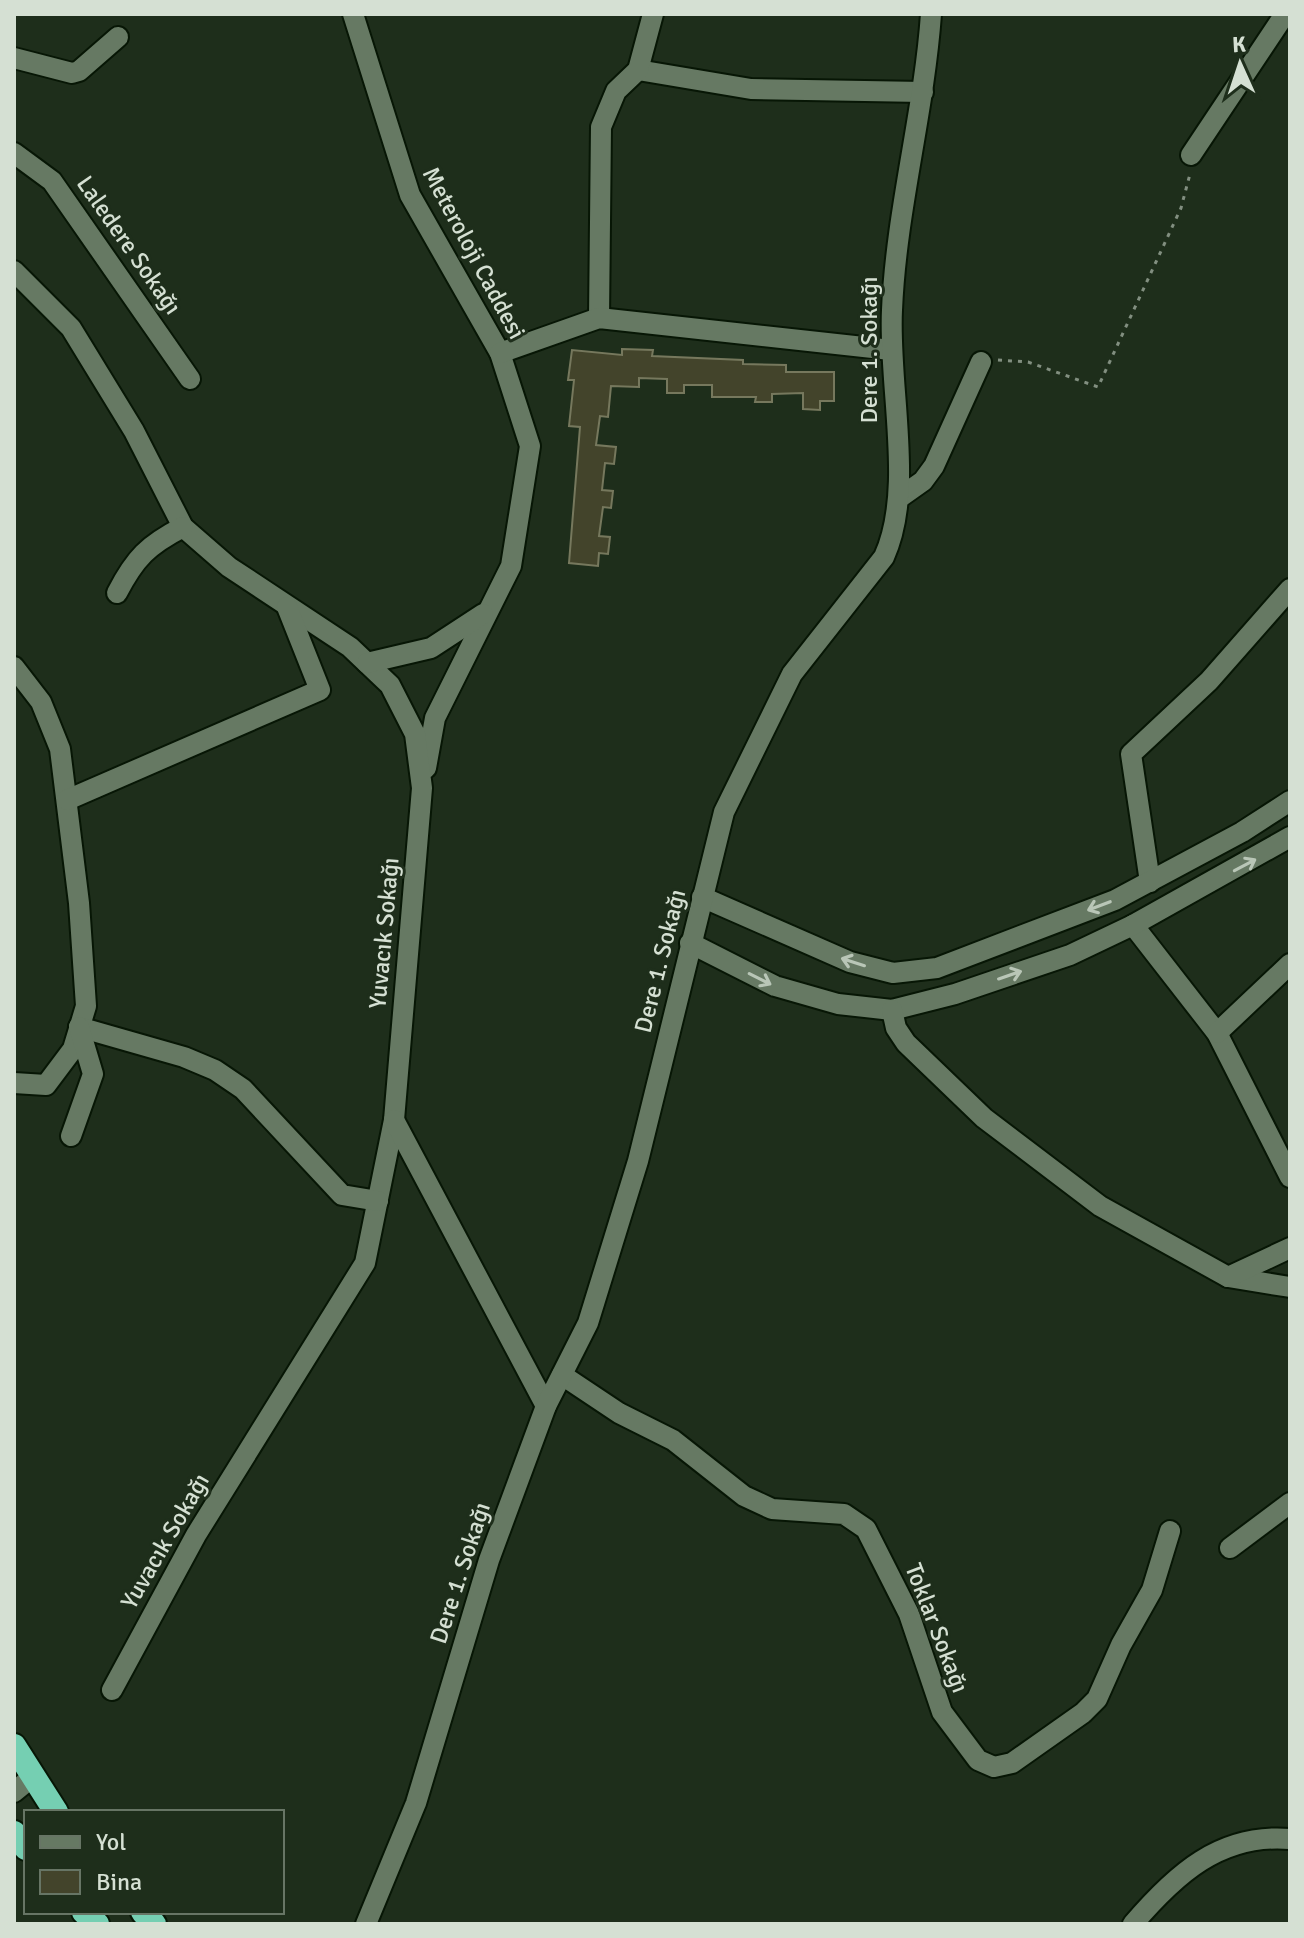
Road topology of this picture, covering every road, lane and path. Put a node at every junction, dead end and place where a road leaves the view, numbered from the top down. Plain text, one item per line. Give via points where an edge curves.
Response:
1 (353, 14) edge
2 (653, 14) edge
3 (931, 14) edge
4 (1285, 14) edge
5 (118, 37) dead end
6 (14, 58) edge
7 (638, 70) junction
8 (923, 92) junction
9 (14, 153) edge
10 (1191, 155) joint
11 (14, 271) edge
12 (599, 318) junction
13 (891, 350) junction
14 (500, 353) junction
15 (981, 362) joint
16 (190, 379) dead end
17 (899, 498) junction
18 (183, 527) junction
19 (1290, 589) edge
20 (117, 593) dead end
21 (287, 607) junction
22 (486, 613) junction
23 (367, 663) junction
24 (14, 667) edge
25 (422, 788) junction
26 (67, 800) junction
27 (1290, 801) edge
28 (1290, 837) edge
29 (1150, 882) junction
30 (702, 897) junction
31 (1133, 925) junction
32 (690, 943) junction
33 (1290, 964) edge
34 (892, 1010) junction
35 (79, 1027) junction
36 (1217, 1033) junction
37 (14, 1083) edge
38 (394, 1120) junction
39 (71, 1136) dead end
40 (1290, 1177) edge
41 (378, 1201) junction
42 (1290, 1248) edge
43 (1228, 1277) junction
44 (1290, 1287) edge
45 (562, 1375) junction
46 (546, 1406) junction
47 (1290, 1503) edge
48 (1170, 1531) dead end
49 (1230, 1548) dead end
50 (112, 1690) dead end
51 (14, 1746) edge
52 (22, 1785) edge
53 (53, 1810) edge
54 (1290, 1839) edge
55 (366, 1924) edge
56 (1133, 1924) edge

1 - 14 street, Meteroloji Caddesi via 410,195
2 - 7 street
3 - 8 street, Dere 1. Sokağı
4 - 10 street
5 - 6 street via 72,73
7 - 8 street via 751,89
7 - 12 street via 616,91 601,127
8 - 13 street, Dere 1. Sokağı via 897,246
9 - 16 street, Laledere Sokağı via 52,181
10 - 15 path via 1185,196 1098,387 1028,362
11 - 18 street, Yuvacık Sokağı via 71,328 134,431
12 - 13 street
12 - 14 street
13 - 17 street, Dere 1. Sokağı
14 - 22 street, Meteroloji Caddesi via 530,446 511,566
15 - 17 street via 934,466
17 - 30 street, Dere 1. Sokağı via 884,557 792,674 778,702 724,812
18 - 20 street via 155,542 132,564
18 - 21 street, Yuvacık Sokağı
19 - 29 street via 1209,681 1131,754
21 - 23 street, Yuvacık Sokağı
21 - 26 street via 320,690
22 - 23 street via 431,648
22 - 25 street, Meteroloji Caddesi via 435,718
23 - 25 street, Yuvacık Sokağı via 390,685 415,734
24 - 26 street via 41,702 60,749
25 - 38 street, Yuvacık Sokağı
26 - 35 street via 86,1006
27 - 29 street
31 -> 28 street
29 -> 30 street via 937,968 893,973 850,962
30 - 32 street, Dere 1. Sokağı
34 -> 31 street via 1070,955
31 - 36 street
32 -> 34 street via 775,986 838,1004
32 - 45 street, Dere 1. Sokağı via 638,1161 588,1323
33 - 36 street
34 - 43 street via 906,1043 984,1118 1100,1206
35 - 37 street via 73,1049 46,1085
35 - 39 street via 93,1074
35 - 41 street via 215,1070 243,1089 342,1195
36 - 40 street
38 - 41 street, Yuvacık Sokağı
38 - 46 street
41 - 50 street, Yuvacık Sokağı via 365,1263 196,1535
42 - 43 street
43 - 44 street
45 - 46 street, Dere 1. Sokağı
45 - 48 street, Toklar Sokağı via 673,1440 744,1496 772,1509 844,1514 866,1529 909,1614 942,1712 978,1760 994,1767 1012,1763 1097,1699 1152,1590
46 - 55 street, Dere 1. Sokağı via 489,1560 416,1803
47 - 49 street
51 - 52 highway
52 - 53 highway
54 - 56 street via 1218,1850 1178,1874

